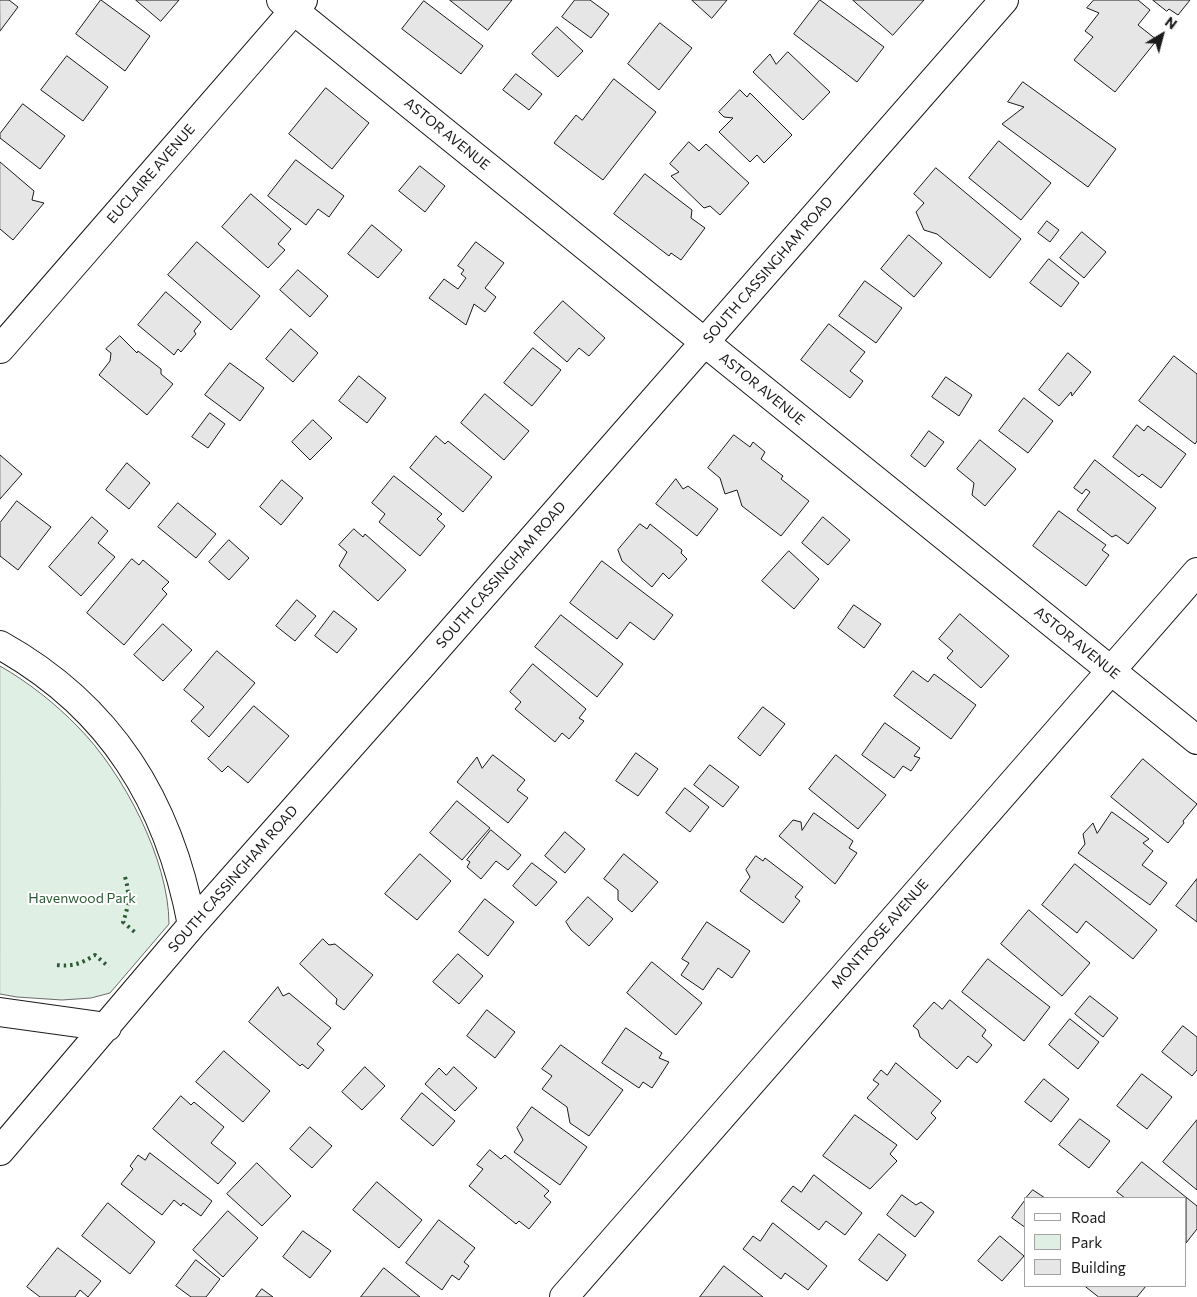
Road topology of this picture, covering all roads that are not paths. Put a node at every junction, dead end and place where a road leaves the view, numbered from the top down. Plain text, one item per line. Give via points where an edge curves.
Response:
1 (1004, 0) edge
2 (292, 3) edge
3 (705, 342) junction
4 (0, 349) edge
5 (1197, 572) edge
6 (0, 645) edge
7 (1111, 670) junction
8 (1197, 740) edge
9 (192, 925) junction
10 (0, 1012) edge
11 (107, 1027) junction
12 (0, 1152) edge
13 (564, 1297) edge

1 - 3 street, SOUTH CASSINGHAM ROAD
2 - 3 street, ASTOR AVENUE
2 - 4 street, EUCLAIRE AVENUE
3 - 7 street, ASTOR AVENUE
3 - 9 street, SOUTH CASSINGHAM ROAD
5 - 7 street, MONTROSE AVENUE
6 - 9 street via 56,682 92,714 122,750 148,792 168,836
7 - 8 street, ASTOR AVENUE
7 - 13 street, MONTROSE AVENUE
9 - 11 street, SOUTH CASSINGHAM ROAD
10 - 11 street
11 - 12 street, SOUTH CASSINGHAM ROAD

